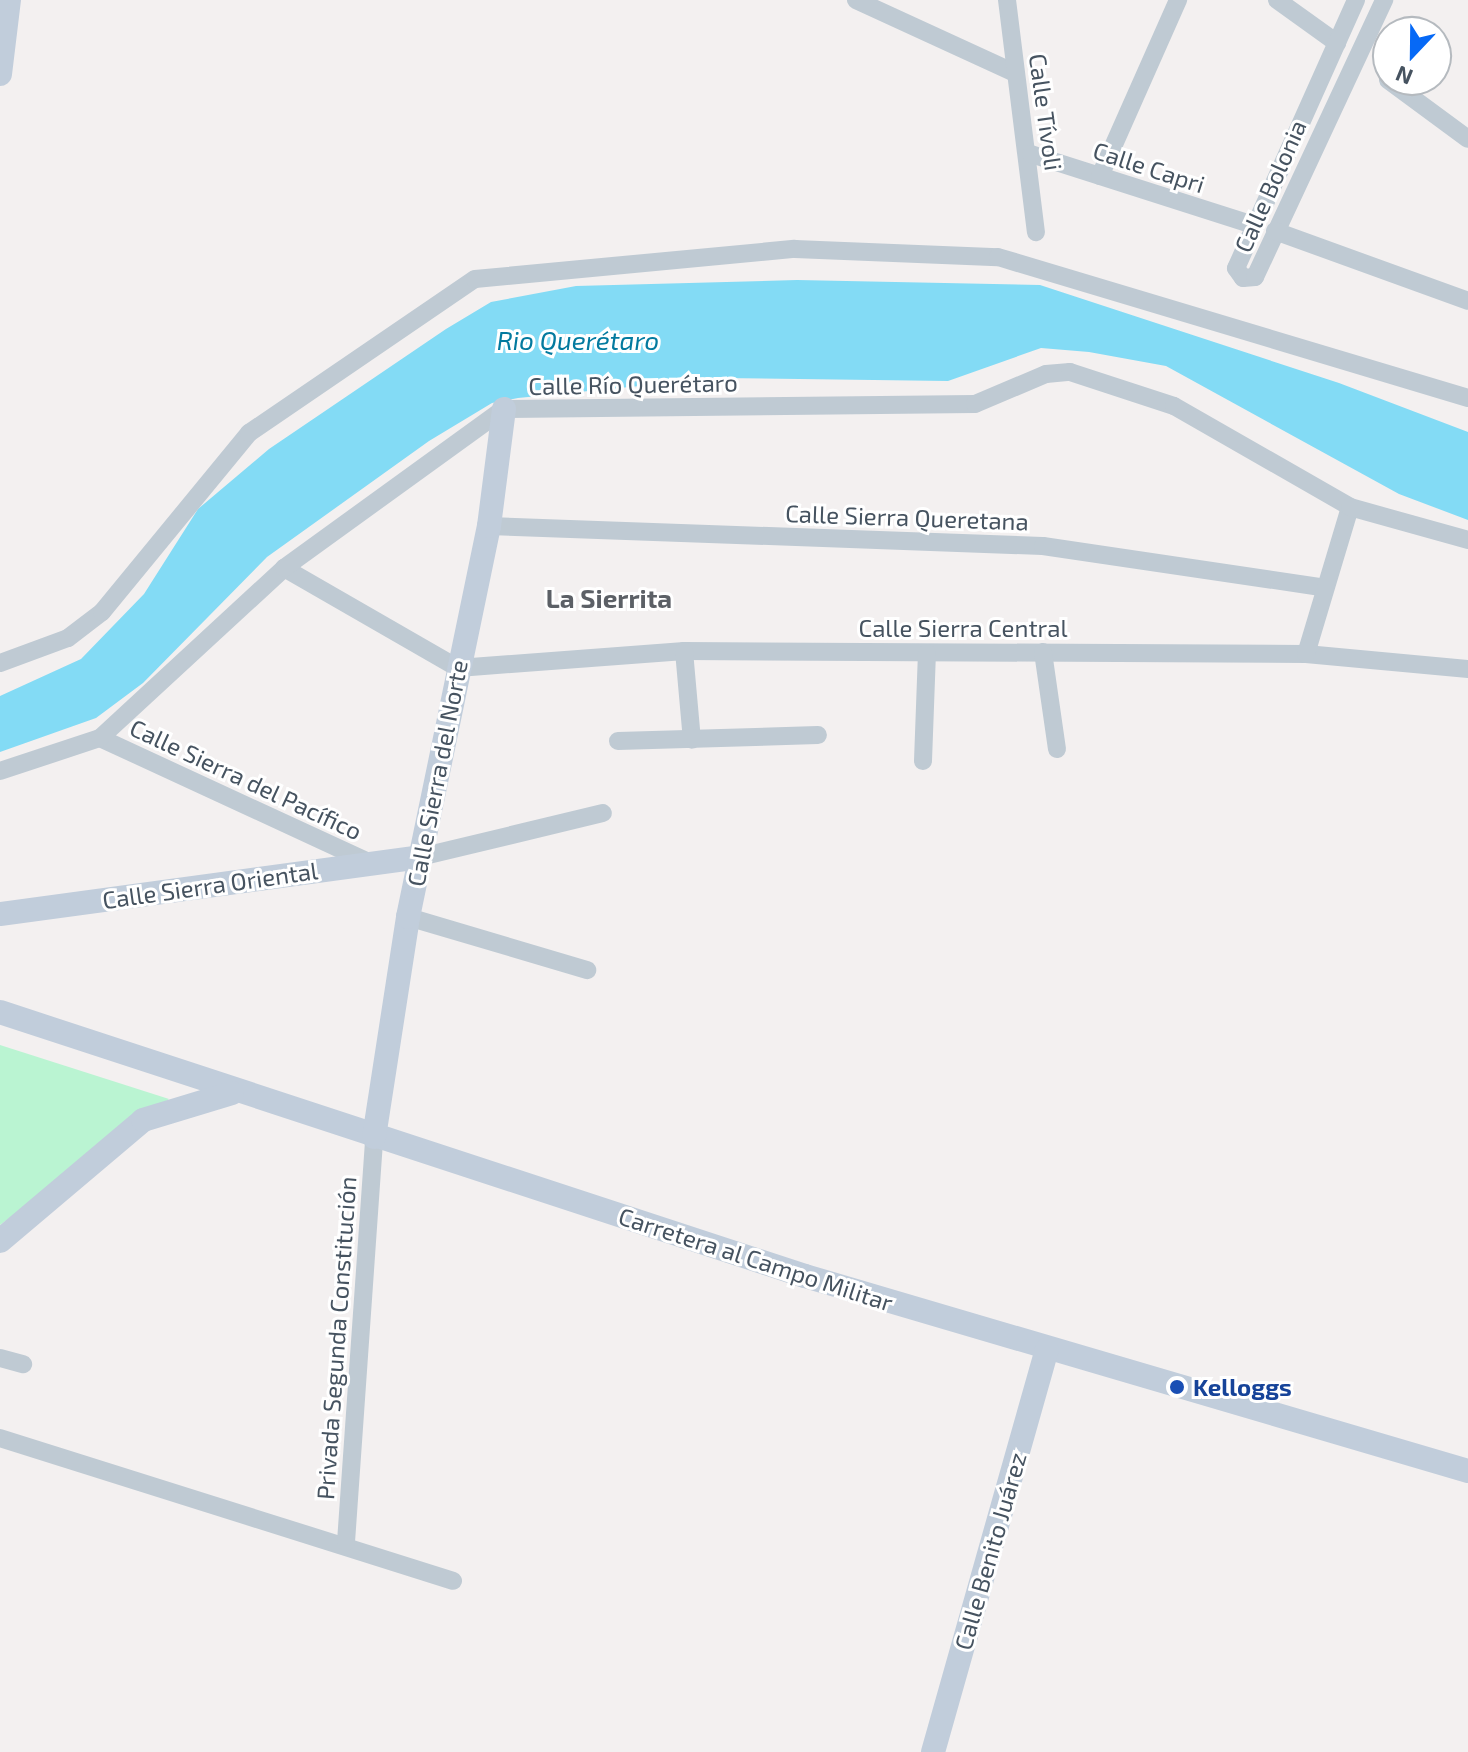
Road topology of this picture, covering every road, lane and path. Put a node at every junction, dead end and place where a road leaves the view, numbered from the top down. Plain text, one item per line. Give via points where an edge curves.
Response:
1 (9, 0) edge
2 (856, 0) edge
3 (1007, 0) edge
4 (1178, 0) edge
5 (1277, 0) edge
6 (1356, 0) edge
7 (1384, 0) edge
8 (1337, 43) junction
9 (1359, 58) junction
10 (1372, 68) edge
11 (1015, 73) junction
12 (0, 74) edge
13 (1410, 96) edge
14 (1468, 139) edge
15 (1288, 140) junction
16 (1310, 151) junction
17 (1031, 154) junction
18 (1100, 176) junction
19 (1254, 225) junction
20 (1275, 231) junction
21 (1036, 232) dead end
22 (1468, 301) edge
23 (1468, 398) edge
24 (504, 409) junction
25 (1350, 507) junction
26 (489, 526) junction
27 (1468, 540) edge
28 (284, 568) junction
29 (1321, 587) junction
30 (684, 651) junction
31 (1043, 652) junction
32 (927, 653) junction
33 (1306, 654) junction
34 (0, 663) edge
35 (458, 668) junction
36 (1468, 669) edge
37 (818, 735) dead end
38 (100, 738) junction
39 (692, 740) junction
40 (618, 741) dead end
41 (1057, 749) dead end
42 (923, 761) dead end
43 (0, 771) edge
44 (603, 813) dead end
45 (420, 857) junction
46 (371, 863) junction
47 (0, 914) edge
48 (408, 917) junction
49 (587, 970) dead end
50 (0, 1012) edge
51 (0, 1021) edge
52 (50, 1032) junction
53 (234, 1093) junction
54 (374, 1137) junction
55 (0, 1241) edge
56 (1047, 1350) junction
57 (0, 1358) edge
58 (23, 1364) dead end
59 (0, 1438) edge
60 (1468, 1471) edge
61 (346, 1542) junction
62 (453, 1581) dead end
63 (933, 1752) edge

1 - 12 main road
2 - 11 street
3 - 11 street, Calle Tívoli
4 - 18 street
5 - 8 street
6 - 8 street, Calle Bolonia
7 - 9 street, Calle Bolonia
8 - 15 street, Calle Bolonia
9 - 10 street
9 - 16 street, Calle Bolonia
11 - 17 street, Calle Tívoli
13 - 14 street
15 - 16 street
15 - 19 street, Calle Bolonia
16 - 20 street, Calle Bolonia
17 - 18 street, Calle Capri
17 - 21 street, Calle Tívoli
18 - 19 street, Calle Capri
19 - 20 street, Calle Bolonia via 1236,268 1243,278 1255,277
20 - 22 street
23 - 34 street via 998,257 795,249 475,279 249,433 102,612 68,638
24 - 25 street, Calle Río Querétaro via 975,404 1046,374 1070,372 1174,406
24 - 26 main road, Calle Sierra del Norte
24 - 28 street, Calle Río Querétaro
25 - 27 street, Calle Río Querétaro
25 - 29 street
26 - 29 street, Calle Sierra Queretana via 1043,546
26 - 35 main road, Calle Sierra del Norte
28 - 35 street
28 - 38 street, Calle Río Querétaro
29 - 33 street
30 - 32 street, Calle Sierra Central
30 - 35 street, Calle Sierra Central
30 - 39 street
31 - 32 street, Calle Sierra Central
31 - 33 street, Calle Sierra Central
31 - 41 street
32 - 42 street
33 - 36 street, Calle Sierra Central
35 - 45 main road, Calle Sierra del Norte
37 - 39 street
38 - 43 street, Calle Río Querétaro
38 - 46 street, Calle Sierra del Pacífico
39 - 40 street
44 - 45 street
45 - 46 main road, Calle Sierra Oriental
45 - 48 main road, Calle Sierra del Norte
46 - 47 main road, Calle Sierra Oriental
48 - 49 street
48 - 54 main road, Calle Sierra del Norte
50 - 52 main road, Carretera al Campo Militar
51 - 52 main road, Carretera al Campo Militar
52 - 53 main road, Carretera al Campo Militar
53 - 54 main road, Carretera al Campo Militar
53 - 55 main road via 143,1120
54 - 56 main road, Carretera al Campo Militar
54 - 61 street, Privada Segunda Constitución
56 - 60 main road, Carretera al Campo Militar
56 - 63 main road, Calle Benito Juárez
57 - 58 street
59 - 61 street, Privada Segunda Constitución
61 - 62 street, Privada Segunda Constitución

